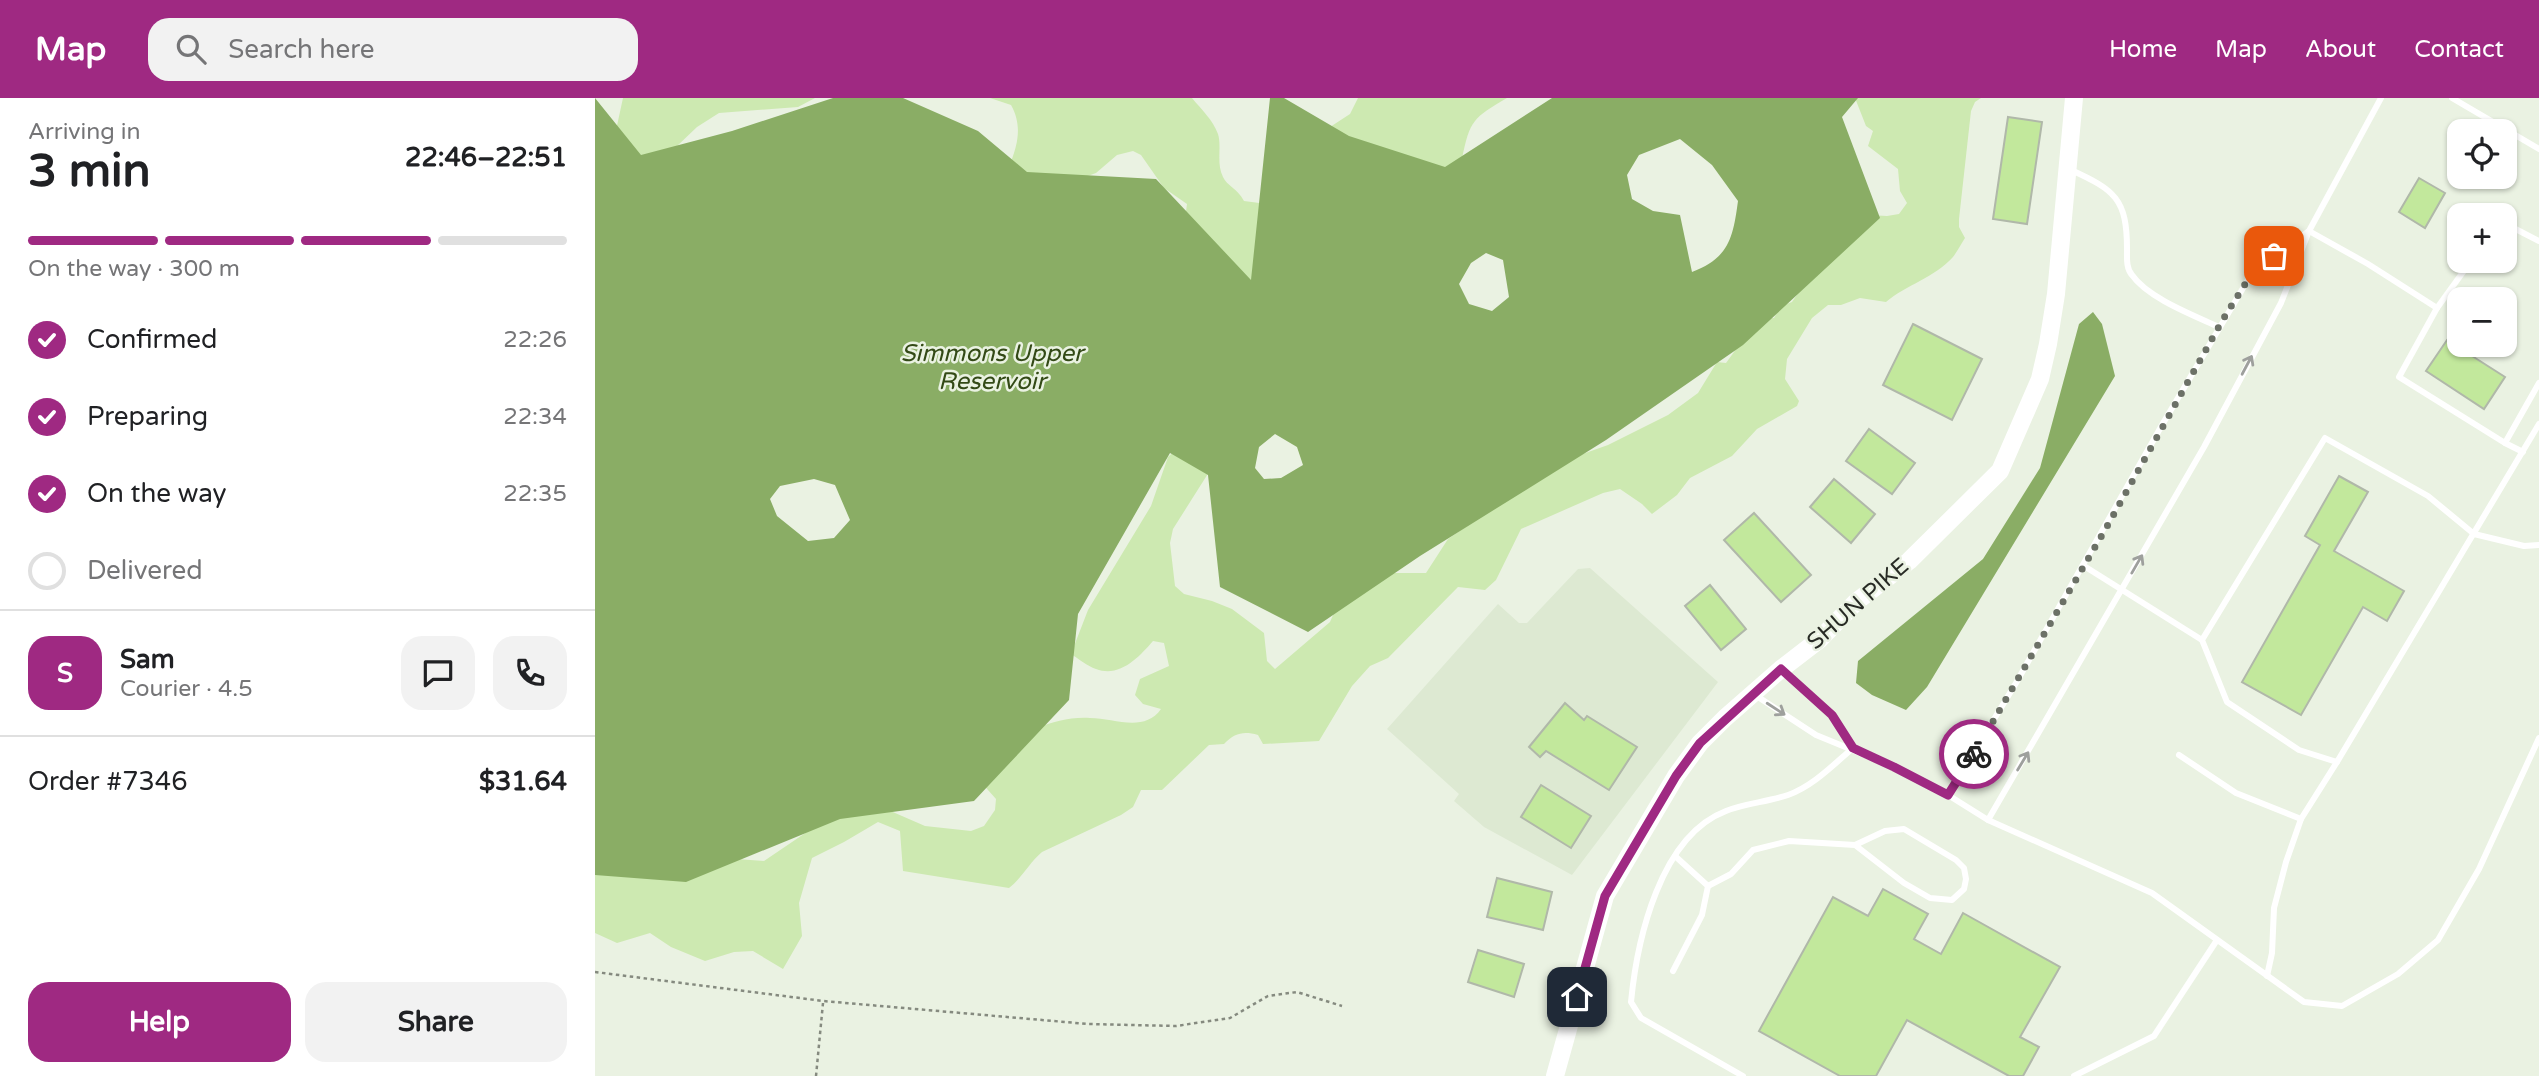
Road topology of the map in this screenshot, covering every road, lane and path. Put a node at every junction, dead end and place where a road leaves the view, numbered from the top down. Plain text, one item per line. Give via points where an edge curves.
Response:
1 (2074, 98) edge
2 (2381, 98) edge
3 (2452, 98) edge
4 (2539, 149) edge
5 (2066, 168) junction
6 (2517, 230) edge
7 (2309, 231) junction
8 (2539, 241) edge
9 (2462, 273) edge
10 (2437, 309) junction
11 (2218, 327) junction
12 (2539, 383) edge
13 (2539, 424) edge
14 (2505, 443) junction
15 (2523, 452) junction
16 (2474, 534) junction
17 (2539, 545) edge
18 (2084, 566) junction
19 (2121, 591) junction
20 (2202, 640) junction
21 (1781, 669) junction
22 (1753, 695) junction
23 (2539, 738) edge
24 (1853, 748) junction
25 (2179, 755) dead end
26 (2337, 762) junction
27 (1948, 795) junction
28 (2301, 819) junction
29 (1988, 820) junction
30 (1855, 845) junction
31 (1675, 856) junction
32 (1708, 886) junction
33 (2217, 940) junction
34 (1673, 971) dead end
35 (595, 972) edge
36 (2267, 976) junction
37 (823, 1001) junction
38 (1342, 1006) dead end
39 (816, 1076) edge
40 (1555, 1076) edge
41 (1744, 1076) edge
42 (2074, 1076) edge

1 - 5 main road, SHUN PIKE
2 - 7 lane
3 - 4 lane
5 - 11 lane via 2095,181 2119,202 2126,223 2127,263 2141,286
5 - 21 main road, SHUN PIKE via 2048,344 2040,379 2000,471 1909,561 1856,601 1820,639
6 - 8 lane
7 - 10 lane
7 - 11 lane via 2252,273
19 -> 7 lane via 2281,303
9 - 10 lane
10 - 14 lane via 2399,377
11 - 18 lane
12 - 14 lane
13 - 15 lane
14 - 15 lane
15 - 16 lane
16 - 17 lane
16 - 20 lane via 2428,496 2325,438
16 - 26 lane
18 - 19 lane
18 - 27 lane
19 - 20 lane
29 -> 19 lane
20 - 26 lane via 2227,702 2299,750
21 - 22 main road, SHUN PIKE
21 - 24 lane via 1832,715
22 -> 24 lane via 1815,735
22 - 40 main road, SHUN PIKE via 1692,754 1605,896
23 - 36 lane via 2479,869 2438,940 2398,974 2341,1006 2304,1002
24 - 27 lane
24 - 31 lane via 1811,783 1789,794 1725,811 1704,823
25 - 28 lane via 2236,793
26 - 28 lane
27 - 29 lane
28 - 36 lane via 2274,908
29 - 33 lane via 2152,893
30 - 30 lane via 1885,831 1904,830 1956,860 1964,868 1964,889 1952,900 1930,898
30 - 32 lane via 1789,841 1753,850 1731,874
31 - 32 lane
31 - 41 lane via 1646,918 1631,1002 1641,1018
32 - 34 lane via 1702,915
33 - 36 lane
33 - 42 lane via 2154,1036
35 - 37 path
37 - 38 path via 1075,1023 1176,1026 1230,1018 1268,996 1297,992
37 - 39 path

